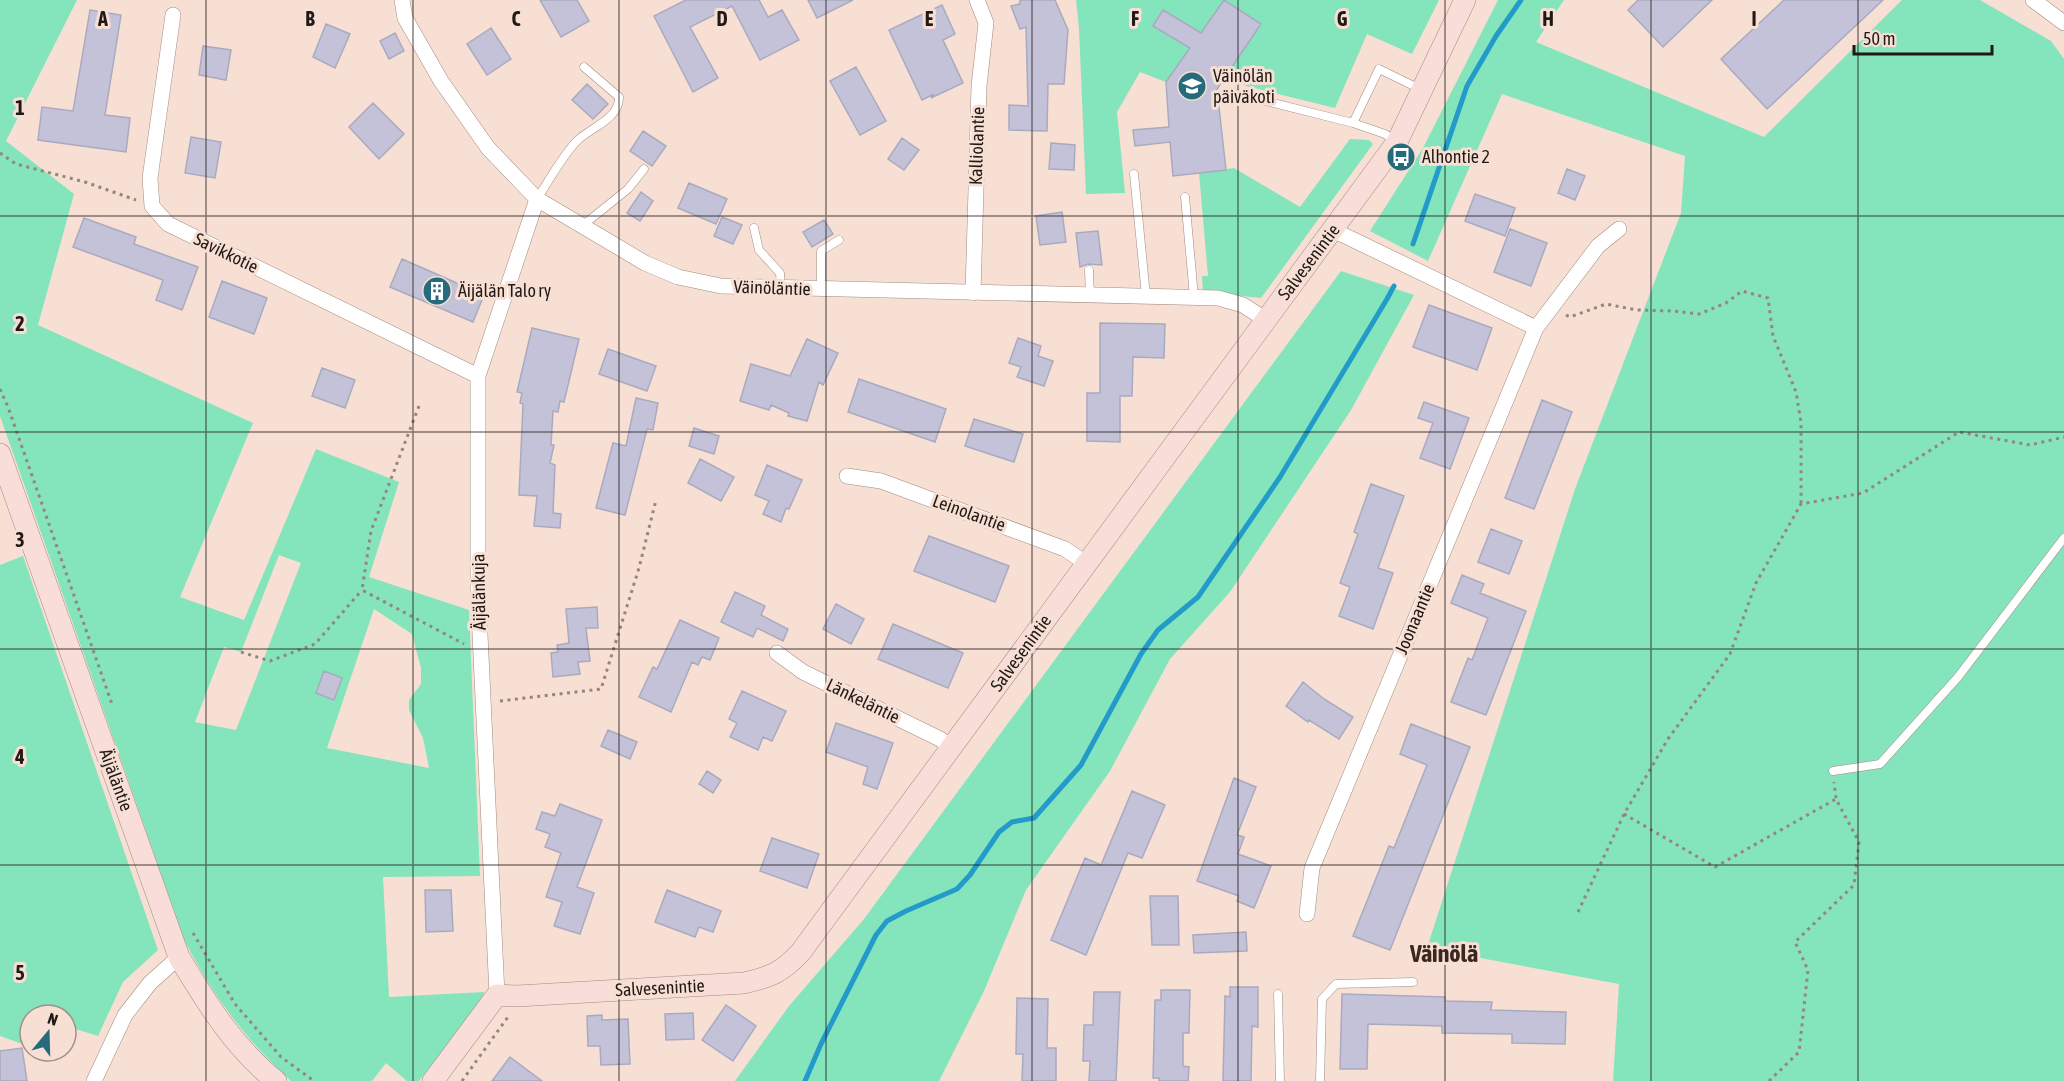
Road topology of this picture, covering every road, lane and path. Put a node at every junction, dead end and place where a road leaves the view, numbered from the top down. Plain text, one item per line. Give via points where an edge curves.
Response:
1 (402, 0) edge
2 (978, 0) edge
3 (1465, 0) edge
4 (2033, 0) edge
5 (173, 15) dead end
6 (2064, 23) edge
7 (584, 67) dead end
8 (1422, 90) junction
9 (1234, 93) dead end
10 (1353, 123) junction
11 (1397, 142) junction
12 (0, 153) edge
13 (644, 169) dead end
14 (1134, 174) dead end
15 (1185, 197) dead end
16 (537, 199) junction
17 (152, 206) junction
18 (582, 226) junction
19 (754, 228) dead end
20 (1619, 229) dead end
21 (1333, 230) junction
22 (840, 240) dead end
23 (1089, 270) dead end
24 (781, 288) junction
25 (821, 289) junction
26 (973, 293) junction
27 (1090, 296) junction
28 (1146, 296) junction
29 (1194, 297) junction
30 (1551, 308) junction
31 (1266, 320) junction
32 (1536, 328) junction
33 (478, 376) junction
34 (0, 389) edge
35 (419, 406) dead end
36 (2064, 436) edge
37 (0, 454) edge
38 (847, 476) dead end
39 (656, 500) dead end
40 (1801, 504) junction
41 (2064, 538) edge
42 (1087, 564) junction
43 (362, 590) junction
44 (241, 652) dead end
45 (481, 653) junction
46 (777, 653) dead end
47 (483, 703) junction
48 (115, 713) dead end
49 (951, 747) junction
50 (1833, 771) joint
51 (1836, 799) junction
52 (1624, 814) junction
53 (1578, 912) dead end
54 (1307, 914) dead end
55 (190, 928) dead end
56 (179, 957) junction
57 (1413, 982) dead end
58 (1278, 994) dead end
59 (497, 995) junction
60 (513, 1009) dead end
61 (94, 1081) edge
62 (276, 1081) edge
63 (314, 1081) edge
64 (434, 1081) edge
65 (462, 1081) edge
66 (1280, 1081) edge
67 (1320, 1081) edge
68 (1769, 1081) edge

1 - 16 street, Väinöläntie via 405,18 441,81 488,148
2 - 26 street, Kalliolantie via 986,23 979,86
3 - 8 street, Salvesenintie
4 - 6 street
5 - 17 street via 150,178
7 - 16 lane via 619,97 619,103 616,111 576,141
8 - 10 lane via 1378,69
8 - 11 street, Salvesenintie
9 - 10 lane
10 - 11 lane
11 - 21 street, Salvesenintie
12 - 17 path via 16,164 85,182
13 - 18 lane via 628,189
14 - 28 lane
15 - 29 lane
16 - 18 street, Väinöläntie
16 - 33 street, Äijälänkuja
17 - 33 street, Savikkotie via 168,224
18 - 24 street, Väinöläntie via 645,263 678,277 721,286
19 - 24 lane via 759,250 780,273
20 - 30 street, Joonaantie via 1598,246
21 - 31 street, Salvesenintie
21 - 32 street
22 - 25 lane via 821,251
23 - 27 lane
24 - 25 street, Väinöläntie
25 - 26 street, Väinöläntie
26 - 27 street, Väinöläntie
27 - 28 street, Väinöläntie
28 - 29 street, Väinöläntie
29 - 31 street, Väinöläntie via 1243,305
30 - 32 street, Joonaantie
30 - 40 path via 1570,317 1606,304 1699,314 1726,303 1742,291 1768,298 1773,336 1796,392 1801,422
31 - 42 street, Salvesenintie
32 - 54 street, Joonaantie via 1312,868
33 - 45 street, Äijälänkuja
34 - 48 path
35 - 43 path via 371,531
36 - 40 path via 2030,445 1959,432 1863,493
37 - 56 street, Äijäläntie
38 - 42 street, Leinolantie via 881,481 1065,549
39 - 47 path via 601,688
40 - 52 path via 1756,583 1730,654 1668,739
41 - 50 lane via 1958,676 1880,764
42 - 49 street, Salvesenintie
43 - 44 path via 315,644 270,661
43 - 45 path
45 - 47 street, Äijälänkuja
46 - 49 street, Länkeläntie via 803,672
47 - 59 street, Äijälänkuja
49 - 59 street, Salvesenintie via 786,968 744,983
50 - 51 path
51 - 52 path via 1715,867
51 - 68 path via 1859,842 1854,885 1795,942 1808,970 1798,1052
52 - 53 path
55 - 63 path via 235,1004 281,1057
56 - 61 street via 150,982 125,1015
56 - 62 street, Äijäläntie via 216,1018
57 - 67 lane via 1336,984 1322,999
58 - 66 lane
59 - 64 street
60 - 65 path

